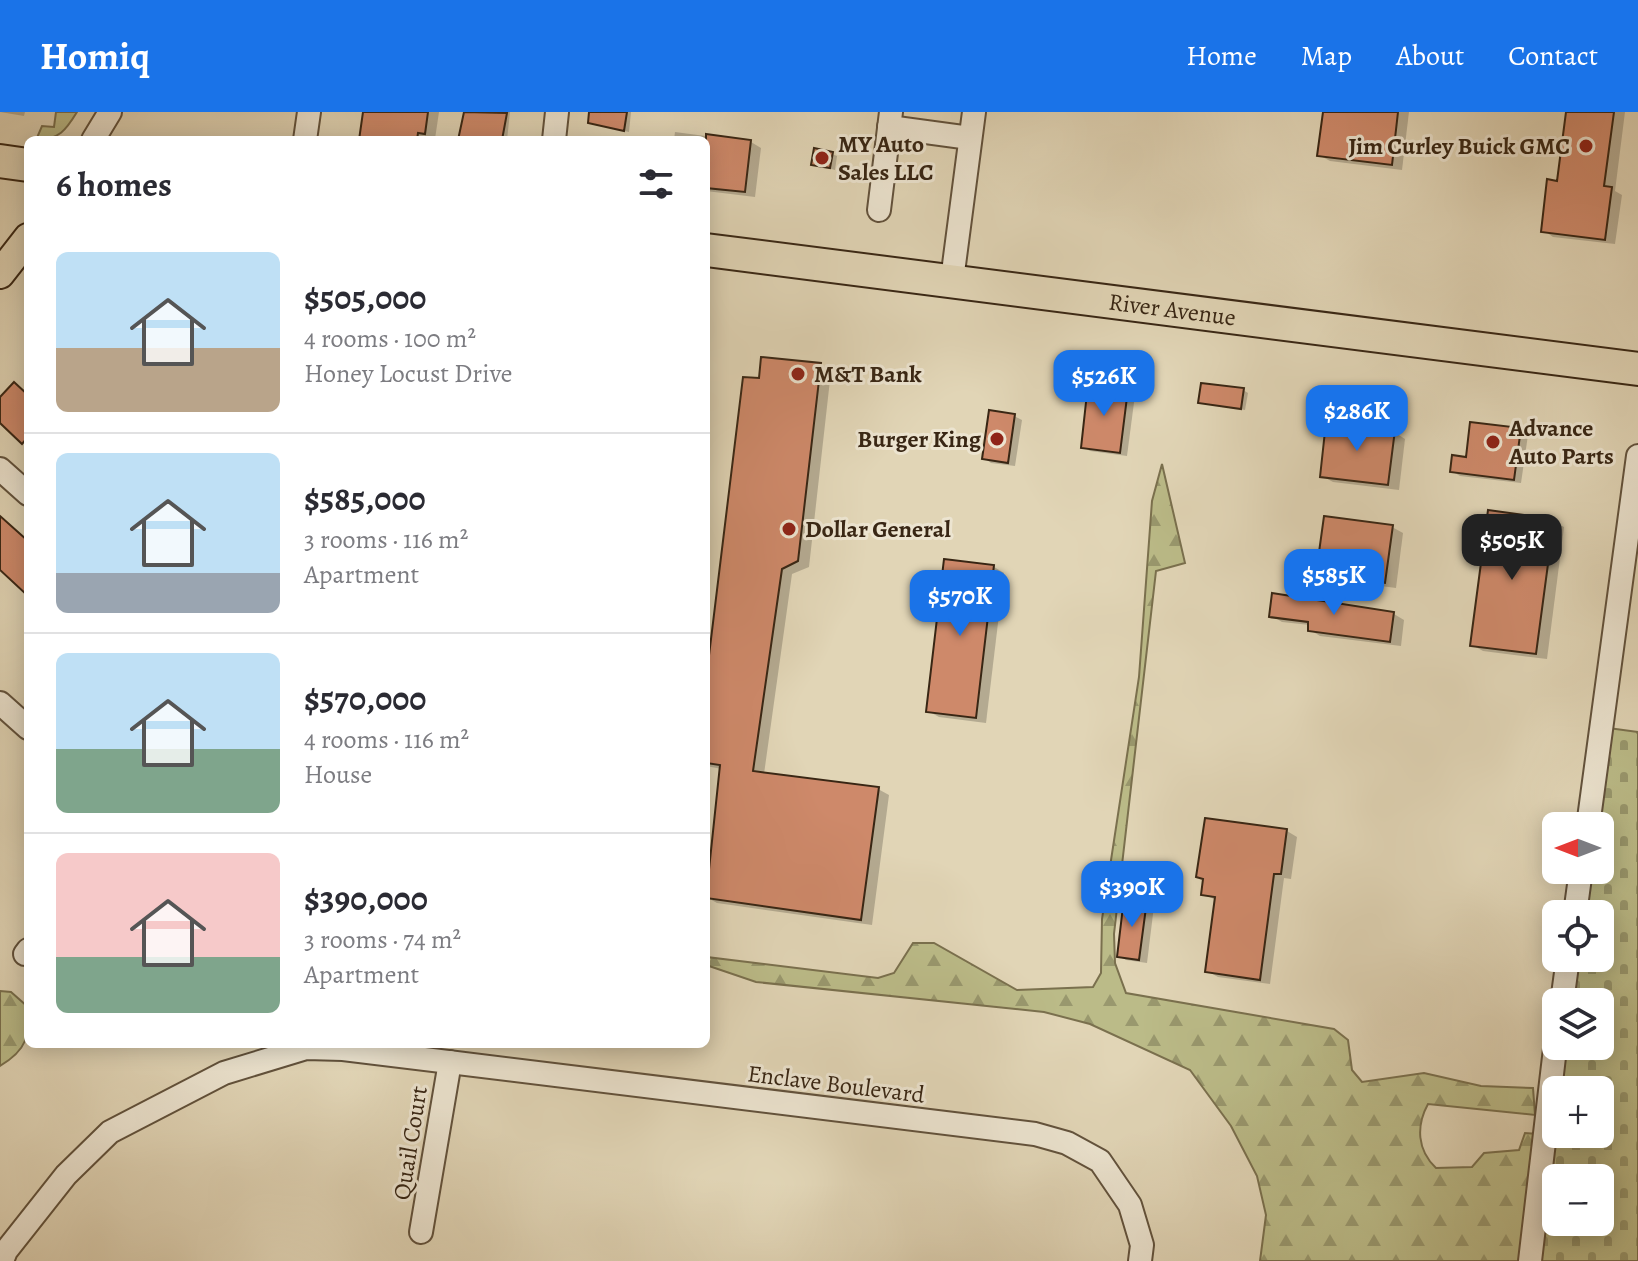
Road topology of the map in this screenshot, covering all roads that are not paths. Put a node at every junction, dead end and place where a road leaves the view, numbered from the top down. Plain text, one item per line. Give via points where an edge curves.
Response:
1 (110, 112) edge
2 (309, 112) edge
3 (557, 112) edge
4 (974, 112) edge
5 (890, 120) edge
6 (95, 136) edge
7 (306, 136) edge
8 (554, 136) edge
9 (970, 138) junction
10 (0, 161) edge
11 (24, 164) edge
12 (879, 210) dead end
13 (24, 243) edge
14 (710, 250) edge
15 (0, 274) edge
16 (952, 280) junction
17 (1638, 369) edge
18 (1638, 456) edge
19 (0, 469) edge
20 (24, 490) edge
21 (3, 711) edge
22 (24, 725) edge
23 (1590, 812) edge
24 (1554, 1060) edge
25 (450, 1062) junction
26 (421, 1232) dead end
27 (2, 1253) edge
28 (1140, 1261) edge
29 (1530, 1261) edge

1 - 6 street
2 - 7 street
3 - 8 street
4 - 9 street
5 - 9 street
5 - 12 street
9 - 16 street
10 - 11 highway
13 - 15 main road
14 - 16 highway, River Avenue
16 - 17 highway, River Avenue
18 - 23 street
19 - 20 street
21 - 22 street
24 - 29 street
25 - 26 street, Quail Court
25 - 27 street, Enclave Boulevard via 306,1048 224,1073 110,1132 66,1175
25 - 28 street, Enclave Boulevard via 1035,1134 1067,1143 1100,1161 1130,1205 1142,1245

